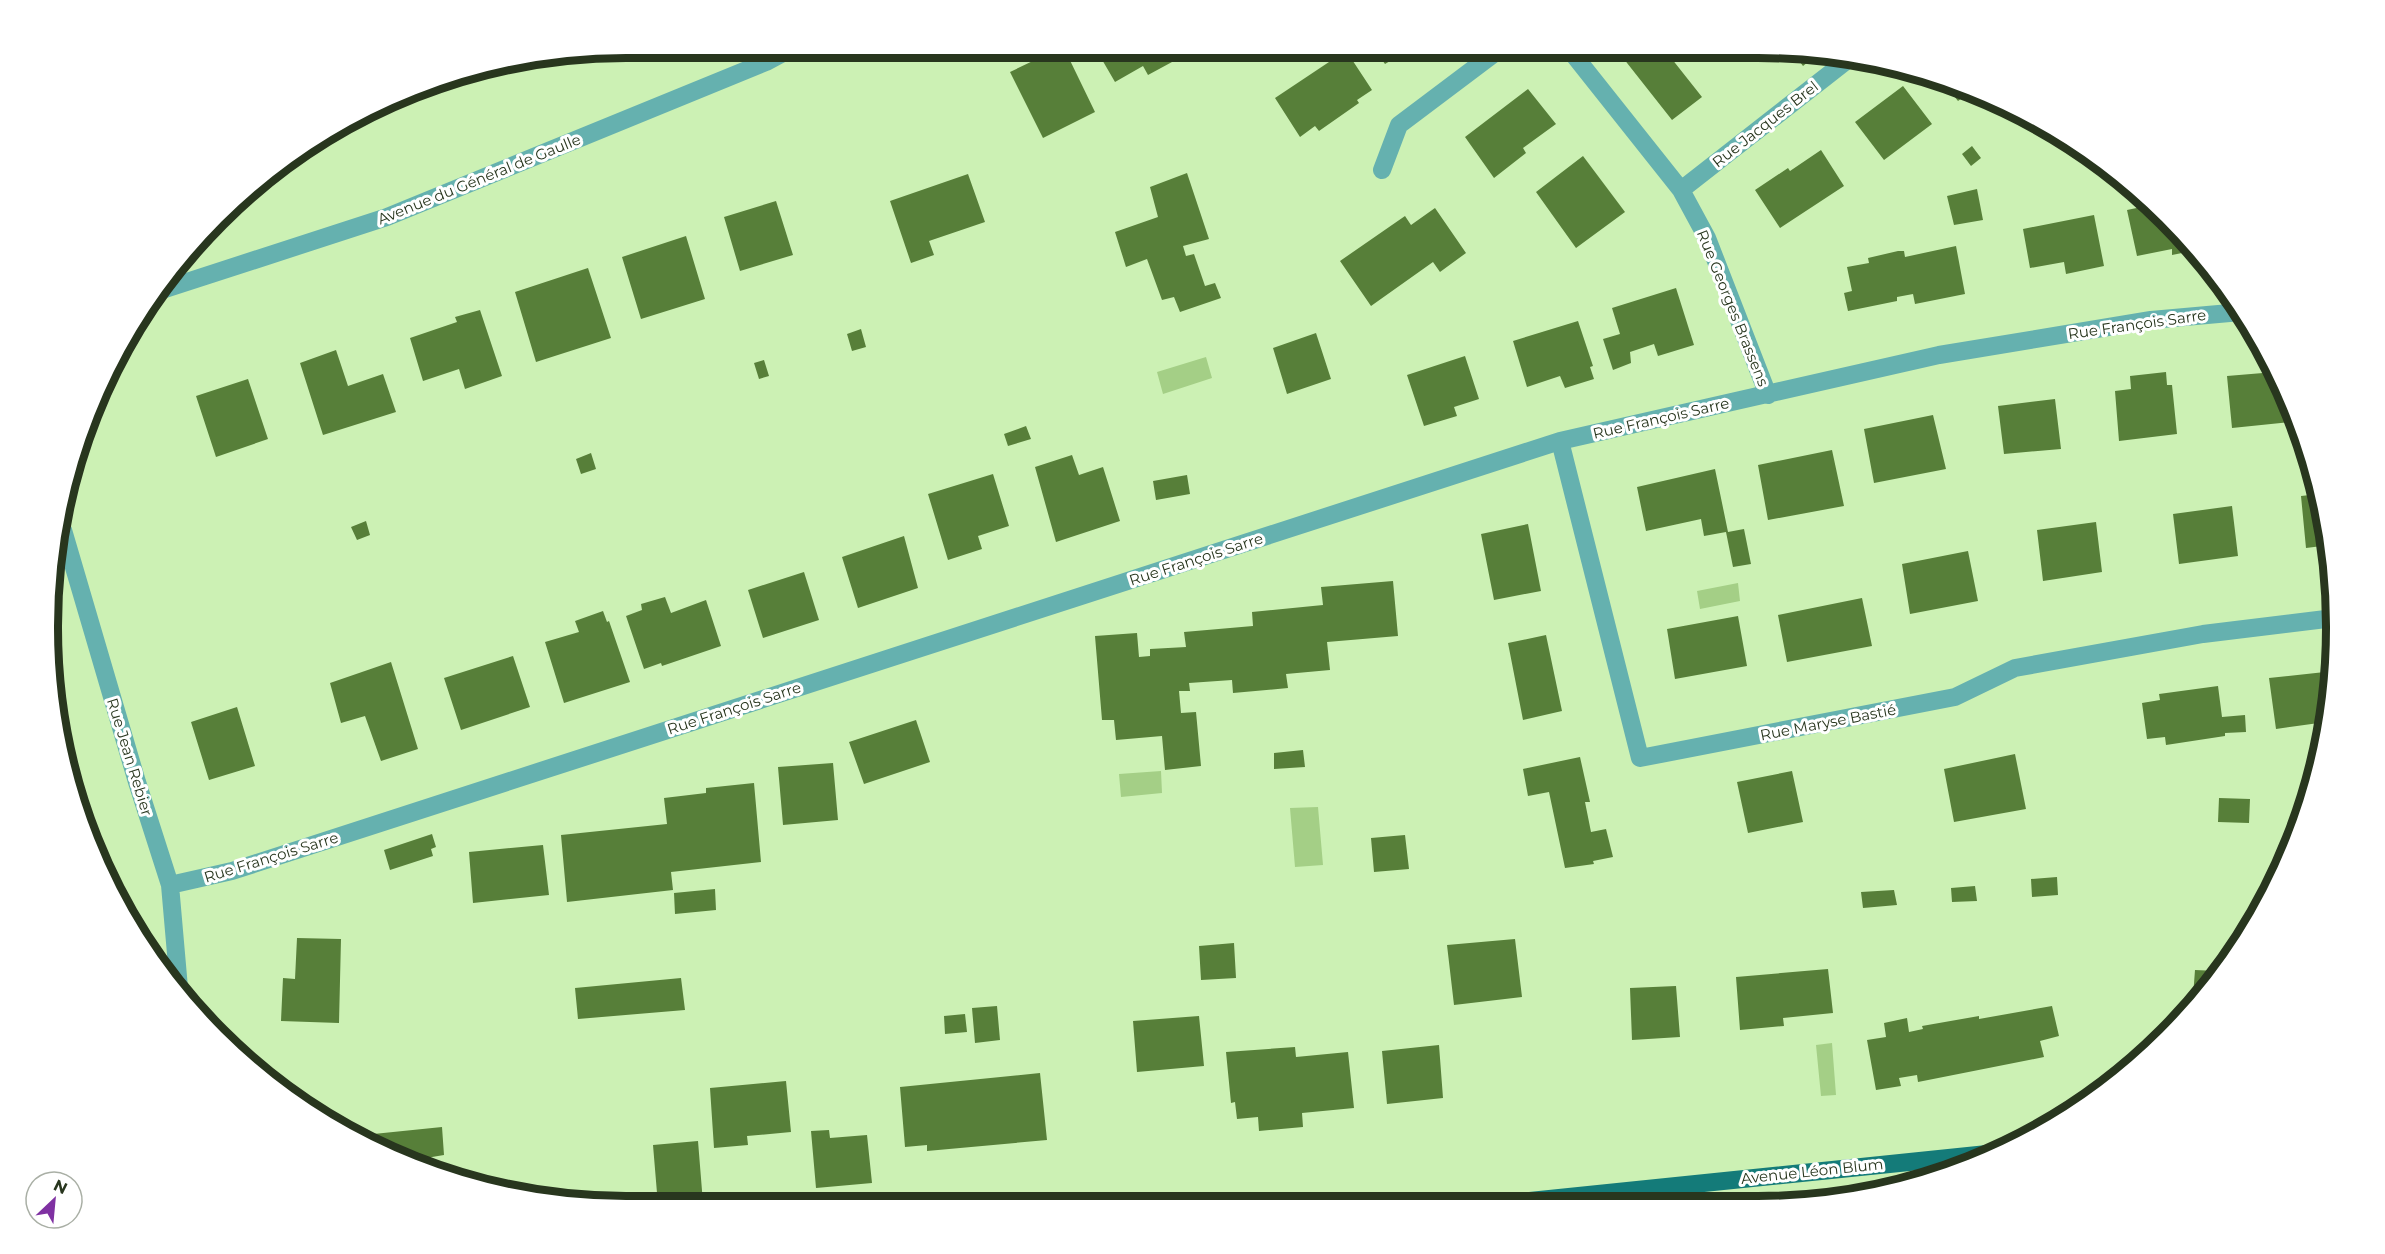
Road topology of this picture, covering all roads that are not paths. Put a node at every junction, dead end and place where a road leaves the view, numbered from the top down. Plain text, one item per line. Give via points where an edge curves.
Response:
1 (757, 58) edge
2 (1488, 58) edge
3 (1576, 58) edge
4 (1842, 65) edge
5 (1382, 170) dead end
6 (1681, 190) junction
7 (172, 287) edge
8 (2232, 313) edge
9 (1768, 395) junction
10 (1560, 441) junction
11 (65, 538) edge
12 (2326, 619) edge
13 (170, 885) junction
14 (177, 974) edge
15 (1964, 1156) edge
16 (1578, 1196) edge

1 - 7 street, Avenue du Général de Gaulle via 387,217
2 - 5 street via 1399,124
3 - 6 street, Rue Georges Brassens
4 - 6 street, Rue Jacques Brel
6 - 9 street, Rue Georges Brassens via 1707,238
8 - 9 street, Rue François Sarre via 2151,320 1950,353
9 - 10 street, Rue François Sarre
10 - 12 street, Rue Maryse Bastié via 1640,758 1955,698 2015,668 2203,634
10 - 13 street, Rue François Sarre via 242,868
11 - 13 street, Rue Jean Rebier
13 - 14 street, Rue Jean Rebier
15 - 16 main road, Avenue Léon Blum

